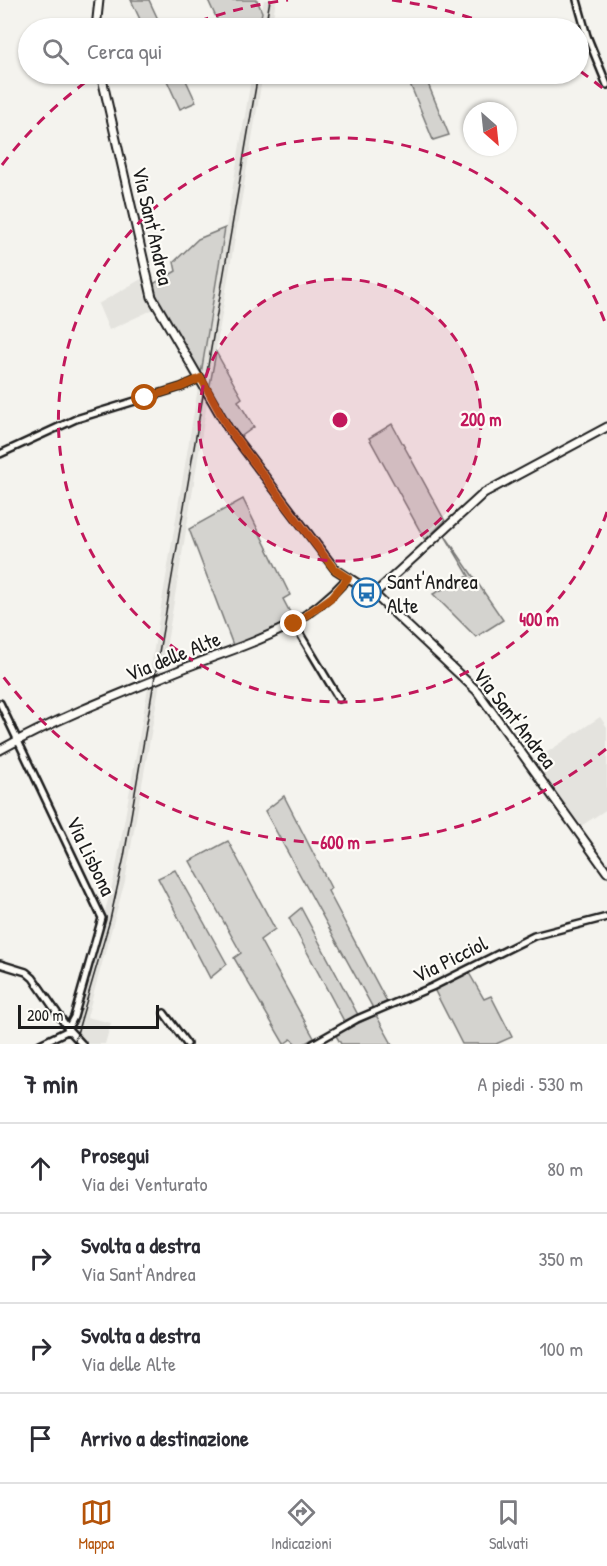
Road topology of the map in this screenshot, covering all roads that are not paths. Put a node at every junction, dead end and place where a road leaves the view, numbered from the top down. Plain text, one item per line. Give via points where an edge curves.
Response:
1 (99, 0) edge
2 (577, 0) edge
3 (97, 18) edge
4 (582, 18) edge
5 (589, 41) edge
6 (103, 84) edge
7 (607, 85) edge
8 (201, 378) junction
9 (607, 428) edge
10 (0, 454) edge
11 (348, 578) junction
12 (374, 594) junction
13 (294, 624) junction
14 (339, 699) dead end
15 (0, 703) edge
16 (16, 741) junction
17 (0, 750) edge
18 (607, 872) edge
19 (607, 918) edge
20 (0, 964) edge
21 (164, 1013) dead end
22 (68, 1029) junction
23 (40, 1044) edge
24 (82, 1044) edge
25 (187, 1044) edge
26 (313, 1044) edge

1 - 3 street
2 - 4 street
5 - 7 street
6 - 8 street, Via Sant'Andrea via 152,297
8 - 10 street via 76,419
8 - 11 street, Via Sant'Andrea via 228,428 334,569
9 - 12 street via 484,493
11 - 12 street, Via Sant'Andrea
11 - 13 street, Via delle Alte via 332,597
12 - 18 street, Via Sant'Andrea via 477,691
13 - 14 street
13 - 16 street, Via delle Alte via 274,636 154,680
15 - 16 street, Via Lisbona
16 - 17 street, Via delle Alte
16 - 22 street, Via Lisbona via 102,918
19 - 26 street, Via Picciol via 534,936 357,1019
20 - 22 street via 33,978
21 - 25 street
22 - 23 street
22 - 24 street

